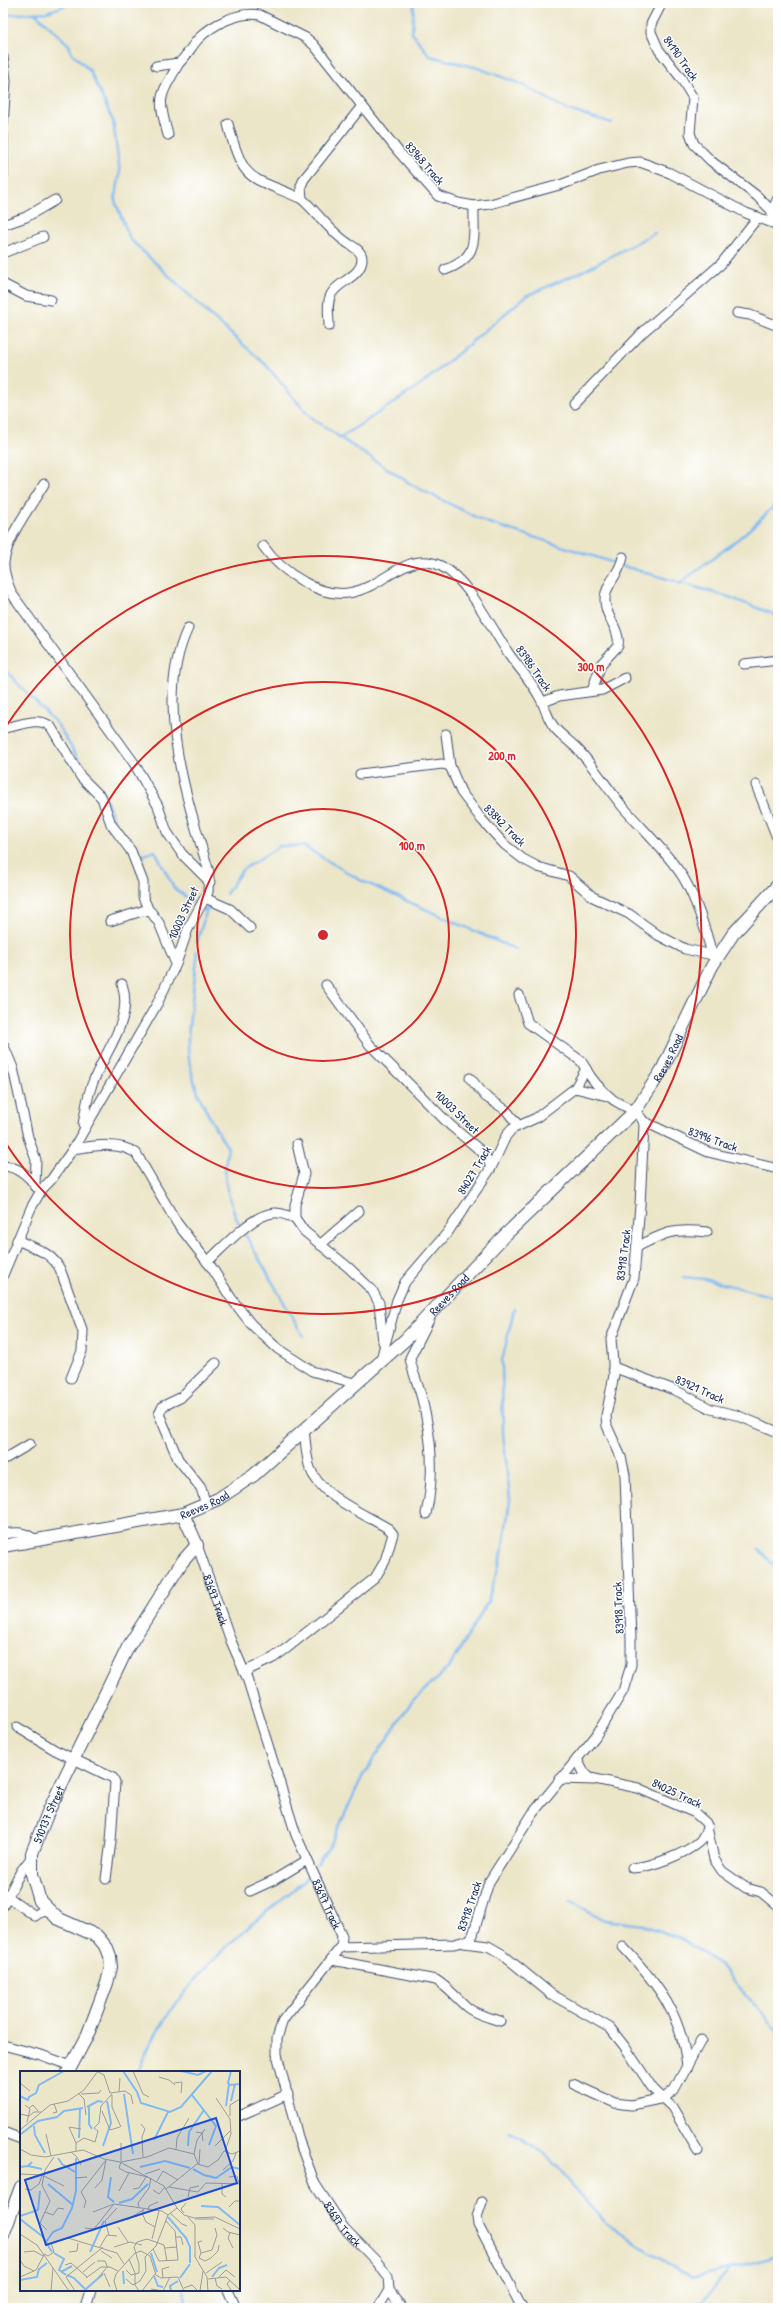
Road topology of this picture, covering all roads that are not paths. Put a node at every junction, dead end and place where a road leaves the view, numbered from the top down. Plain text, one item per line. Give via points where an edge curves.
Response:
1 (662, 3) edge
2 (3, 57) edge
3 (179, 63) junction
4 (156, 66) dead end
5 (362, 106) junction
6 (228, 124) dead end
7 (3, 125) edge
8 (3, 135) edge
9 (168, 135) dead end
10 (3, 176) edge
11 (778, 198) edge
12 (302, 199) junction
13 (55, 200) dead end
14 (474, 206) junction
15 (772, 211) junction
16 (758, 217) junction
17 (776, 224) edge
18 (3, 225) edge
19 (43, 237) dead end
20 (3, 253) edge
21 (445, 270) dead end
22 (3, 284) edge
23 (50, 300) dead end
24 (737, 313) dead end
25 (329, 326) dead end
26 (778, 326) edge
27 (574, 404) dead end
28 (44, 484) dead end
29 (263, 546) dead end
30 (623, 557) dead end
31 (188, 628) dead end
32 (778, 660) edge
33 (744, 664) dead end
34 (625, 678) dead end
35 (592, 691) junction
36 (543, 702) junction
37 (3, 728) edge
38 (446, 734) dead end
39 (450, 766) junction
40 (360, 774) dead end
41 (756, 785) dead end
42 (778, 840) edge
43 (210, 882) junction
44 (778, 885) edge
45 (205, 898) junction
46 (149, 911) junction
47 (110, 921) dead end
48 (250, 928) dead end
49 (715, 955) junction
50 (176, 964) junction
51 (122, 984) dead end
52 (326, 985) dead end
53 (519, 996) dead end
54 (3, 1044) edge
55 (586, 1069) junction
56 (470, 1078) dead end
57 (575, 1088) junction
58 (609, 1096) junction
59 (635, 1111) junction
60 (643, 1121) junction
61 (518, 1125) junction
62 (82, 1131) junction
63 (297, 1144) dead end
64 (73, 1149) junction
65 (3, 1166) edge
66 (490, 1168) junction
67 (778, 1169) edge
68 (37, 1189) junction
69 (358, 1211) dead end
70 (295, 1218) junction
71 (707, 1232) dead end
72 (18, 1240) junction
73 (320, 1245) junction
74 (637, 1246) junction
75 (207, 1262) junction
76 (3, 1276) edge
77 (432, 1311) junction
78 (383, 1347) junction
79 (216, 1363) dead end
80 (380, 1363) junction
81 (613, 1367) junction
82 (71, 1378) dead end
83 (357, 1384) junction
84 (304, 1431) junction
85 (778, 1432) edge
86 (30, 1444) dead end
87 (3, 1460) edge
88 (206, 1505) junction
89 (183, 1514) junction
90 (426, 1514) dead end
91 (3, 1534) edge
92 (35, 1540) junction
93 (197, 1545) junction
94 (3, 1546) edge
95 (244, 1672) junction
96 (17, 1727) dead end
97 (577, 1759) junction
98 (74, 1760) junction
99 (560, 1779) junction
100 (596, 1780) junction
101 (708, 1827) junction
102 (31, 1858) junction
103 (307, 1860) junction
104 (632, 1868) dead end
105 (106, 1879) dead end
106 (250, 1892) dead end
107 (6, 1894) edge
108 (3, 1906) edge
109 (778, 1906) edge
110 (46, 1908) junction
111 (464, 1943) junction
112 (341, 1946) junction
113 (623, 1947) dead end
114 (332, 1960) junction
115 (500, 2021) dead end
116 (701, 2040) dead end
117 (3, 2045) edge
118 (69, 2069) edge
119 (687, 2069) junction
120 (573, 2084) dead end
121 (288, 2094) junction
122 (664, 2098) junction
123 (240, 2116) edge
124 (3, 2132) edge
125 (20, 2138) edge
126 (698, 2151) dead end
127 (20, 2190) edge
128 (482, 2202) dead end
129 (3, 2235) edge
130 (388, 2290) junction
131 (91, 2291) edge
132 (228, 2291) edge
133 (86, 2308) edge
134 (236, 2308) edge
135 (378, 2308) edge
136 (402, 2308) edge
137 (522, 2308) edge

1 - 15 street, 84190 Track via 651,24 651,32 658,50 681,78 693,98 690,133 694,144
2 - 7 street via 6,81
3 - 4 street
3 - 5 street, 83968 Track via 214,25 252,13 306,38
3 - 9 street, 83968 Track via 160,96 160,108
5 - 12 street via 304,179 301,186
5 - 14 street, 83968 Track via 438,196 458,204
6 - 12 street via 237,156 247,174
8 - 10 street
11 - 15 street
12 - 25 street via 344,241 358,250 362,258 355,274 333,291 329,300
13 - 18 street
14 - 16 street, 83968 Track via 509,200 599,170 640,162 670,173
14 - 21 street via 473,247 463,262
15 - 17 street
16 - 17 street, 83968 Track
16 - 27 street via 721,264 643,332
19 - 20 street
22 - 23 street via 26,296
24 - 26 street via 750,315
28 - 43 street via 6,554 4,569 12,594 134,763 158,806 167,832 182,854
29 - 36 street, 83986 Track via 272,559 288,572 311,586 332,594 358,592 404,567 420,562 437,564 450,571 469,592
30 - 35 street via 619,572 605,597 607,611 618,638 618,646 601,664
31 - 43 street, 10003 Street via 178,650 176,662 174,738
32 - 33 street
34 - 35 street via 602,690
35 - 36 street via 559,696
36 - 49 street, 83986 Track via 553,726 582,754 608,789 677,868 696,903
37 - 46 street via 31,722 49,725 81,777 102,798 111,824 131,851 143,882 143,897
38 - 39 street, 83842 Track
39 - 40 street via 442,764
39 - 49 street, 83842 Track via 461,792 482,820 505,845 520,856 538,867 569,876 593,897 629,914 673,943 697,952
41 - 42 street
43 - 45 street, 10003 Street
44 - 49 street, Reeves Road
45 - 48 street via 230,909
45 - 50 street, 10003 Street via 188,929
46 - 47 street
46 - 50 street via 159,923
49 - 59 street, Reeves Road via 662,1070
50 - 62 street, 10003 Street via 152,1012
51 - 62 street via 125,999 123,1017 92,1084
52 - 66 street, 10003 Street via 370,1045 450,1125 482,1152
53 - 55 street via 528,1023 581,1061
54 - 68 street via 13,1068 36,1160
55 - 57 street, 84027 Track
55 - 58 street via 593,1081
56 - 61 street via 486,1097 506,1110
57 - 58 street
57 - 61 street, 84027 Track via 536,1118
58 - 59 street via 622,1106
59 - 60 street
59 - 77 street, Reeves Road via 498,1243
60 - 67 street, 83996 Track via 708,1152
60 - 74 street, 83918 Track
61 - 66 street, 84027 Track via 506,1136
62 - 64 street, 10003 Street
63 - 70 street via 304,1174 295,1206
64 - 68 street, 10003 Street
64 - 75 street via 117,1146 126,1147 136,1153 146,1167 161,1199
65 - 68 street via 25,1174
66 - 78 street, 84027 Track via 448,1232 405,1282
68 - 72 street
69 - 73 street
70 - 73 street via 304,1231
70 - 75 street via 277,1213 266,1215 242,1229
71 - 74 street via 683,1229 671,1231
72 - 76 street
72 - 82 street via 46,1253 60,1269 83,1332 84,1344
73 - 78 street via 364,1280 377,1296
74 - 81 street, 83918 Track via 632,1283 611,1339
75 - 83 street via 252,1324 278,1349 312,1371
77 - 80 street, Reeves Road
77 - 90 street via 410,1358 433,1453 432,1480
78 - 80 street, 84027 Track
79 - 88 street via 180,1398 162,1406 158,1414 178,1459 201,1488
80 - 83 street, Reeves Road
81 - 85 street, 83921 Track via 677,1391 711,1409 736,1415
81 - 97 street, 83918 Track via 614,1381 606,1416 607,1426 618,1448 625,1476 631,1665 623,1691 595,1737
83 - 84 street, Reeves Road
84 - 88 street, Reeves Road via 254,1475
84 - 95 street via 310,1467 317,1479 339,1500 389,1529 393,1539 385,1561 371,1582 273,1658
86 - 87 street
88 - 89 street, Reeves Road
89 - 92 street, Reeves Road
89 - 93 street, 83697 Track
91 - 92 street via 28,1533
92 - 94 street, Reeves Road
93 - 95 street, 83697 Track
93 - 98 street, 510137 Street via 182,1562 135,1634
95 - 103 street, 83697 Track via 296,1835
96 - 98 street
97 - 99 street, 83918 Track
97 - 100 street via 585,1774
98 - 102 street, 510137 Street via 39,1833
98 - 105 street via 107,1775 115,1782
99 - 100 street, 84025 Track
99 - 111 street, 83918 Track via 533,1813 489,1882 473,1935
100 - 101 street, 84025 Track via 629,1786 668,1800 695,1813
101 - 104 street via 700,1841 673,1856 654,1864
101 - 109 street via 714,1859 722,1871 746,1888 761,1892
102 - 107 street
102 - 110 street, 510137 Street via 35,1891
103 - 106 street
103 - 112 street, 83697 Track via 341,1932
107 - 108 street
107 - 110 street via 35,1916
110 - 118 street, 510137 Street via 66,1923 97,1936 107,1948 111,1961 109,1976 98,2007
111 - 112 street, 83918 Track
111 - 122 street via 488,1946 502,1954 551,1994 610,2028 653,2089
112 - 114 street, 83697 Track
113 - 119 street via 653,1980 669,2006 680,2027
114 - 115 street via 436,1980 451,1990 468,2008
114 - 121 street, 83697 Track via 296,2003 280,2027 277,2054
116 - 119 street
117 - 118 street via 41,2055
119 - 122 street via 674,2090
120 - 122 street via 620,2104 631,2105
121 - 123 street
121 - 130 street, 83697 Track via 306,2161 320,2194 344,2228 386,2273 389,2281
122 - 126 street
124 - 125 street
127 - 129 street
128 - 137 street via 477,2217 478,2224
130 - 135 street
130 - 136 street
131 - 133 street
132 - 134 street

